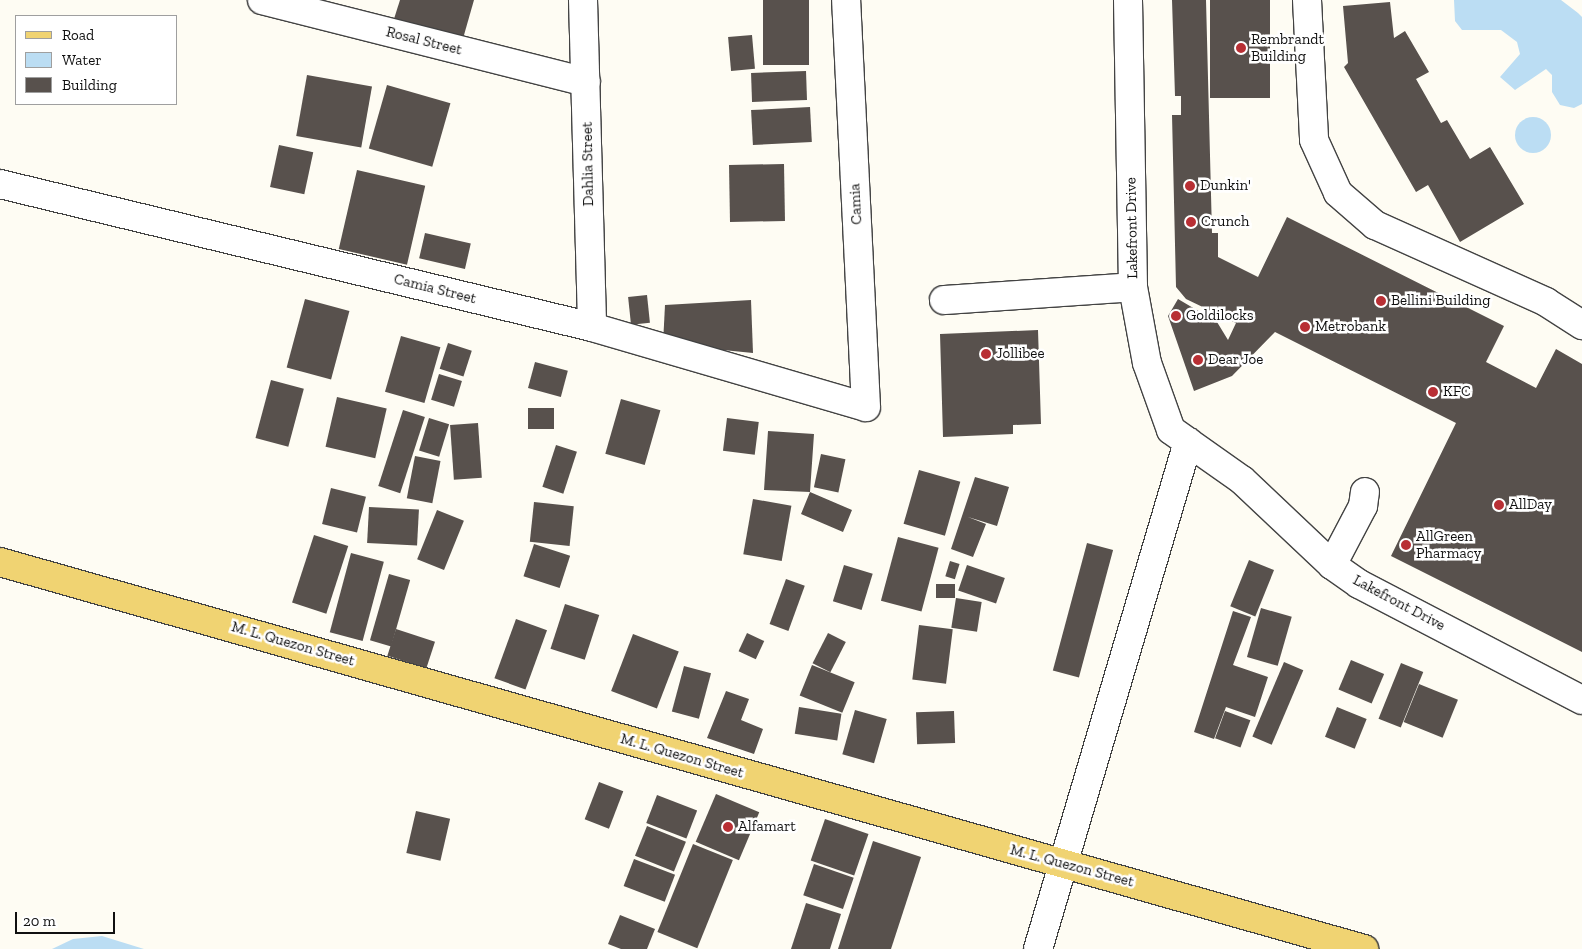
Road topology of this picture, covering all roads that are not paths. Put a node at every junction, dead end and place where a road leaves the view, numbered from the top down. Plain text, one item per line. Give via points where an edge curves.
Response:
1 (262, 0) edge
2 (583, 0) edge
3 (846, 0) edge
4 (1128, 0) edge
5 (1307, 0) edge
6 (586, 82) junction
7 (0, 184) edge
8 (1133, 287) junction
9 (944, 300) dead end
10 (1582, 325) edge
11 (592, 327) junction
12 (866, 407) joint
13 (1188, 442) junction
14 (1365, 492) dead end
15 (0, 562) edge
16 (1332, 565) junction
17 (1582, 700) edge
18 (1062, 864) junction
19 (1038, 949) edge
20 (1364, 949) edge

1 - 6 street, Rosal Street
2 - 6 street, Dahlia Street
3 - 12 street, Camia
4 - 8 street, Lakefront Drive
5 - 10 street via 1314,140 1338,193 1375,225 1546,302
6 - 11 street, Dahlia Street
7 - 11 street, Camia Street
8 - 9 street
8 - 13 street, Lakefront Drive via 1147,363 1159,399 1171,430
11 - 12 street, Camia Street
13 - 16 street, Lakefront Drive via 1261,495
13 - 18 street
14 - 16 street via 1363,506
15 - 18 main road, M. L. Quezon Street
16 - 17 street, Lakefront Drive via 1359,584
18 - 19 street
18 - 20 main road, M. L. Quezon Street

